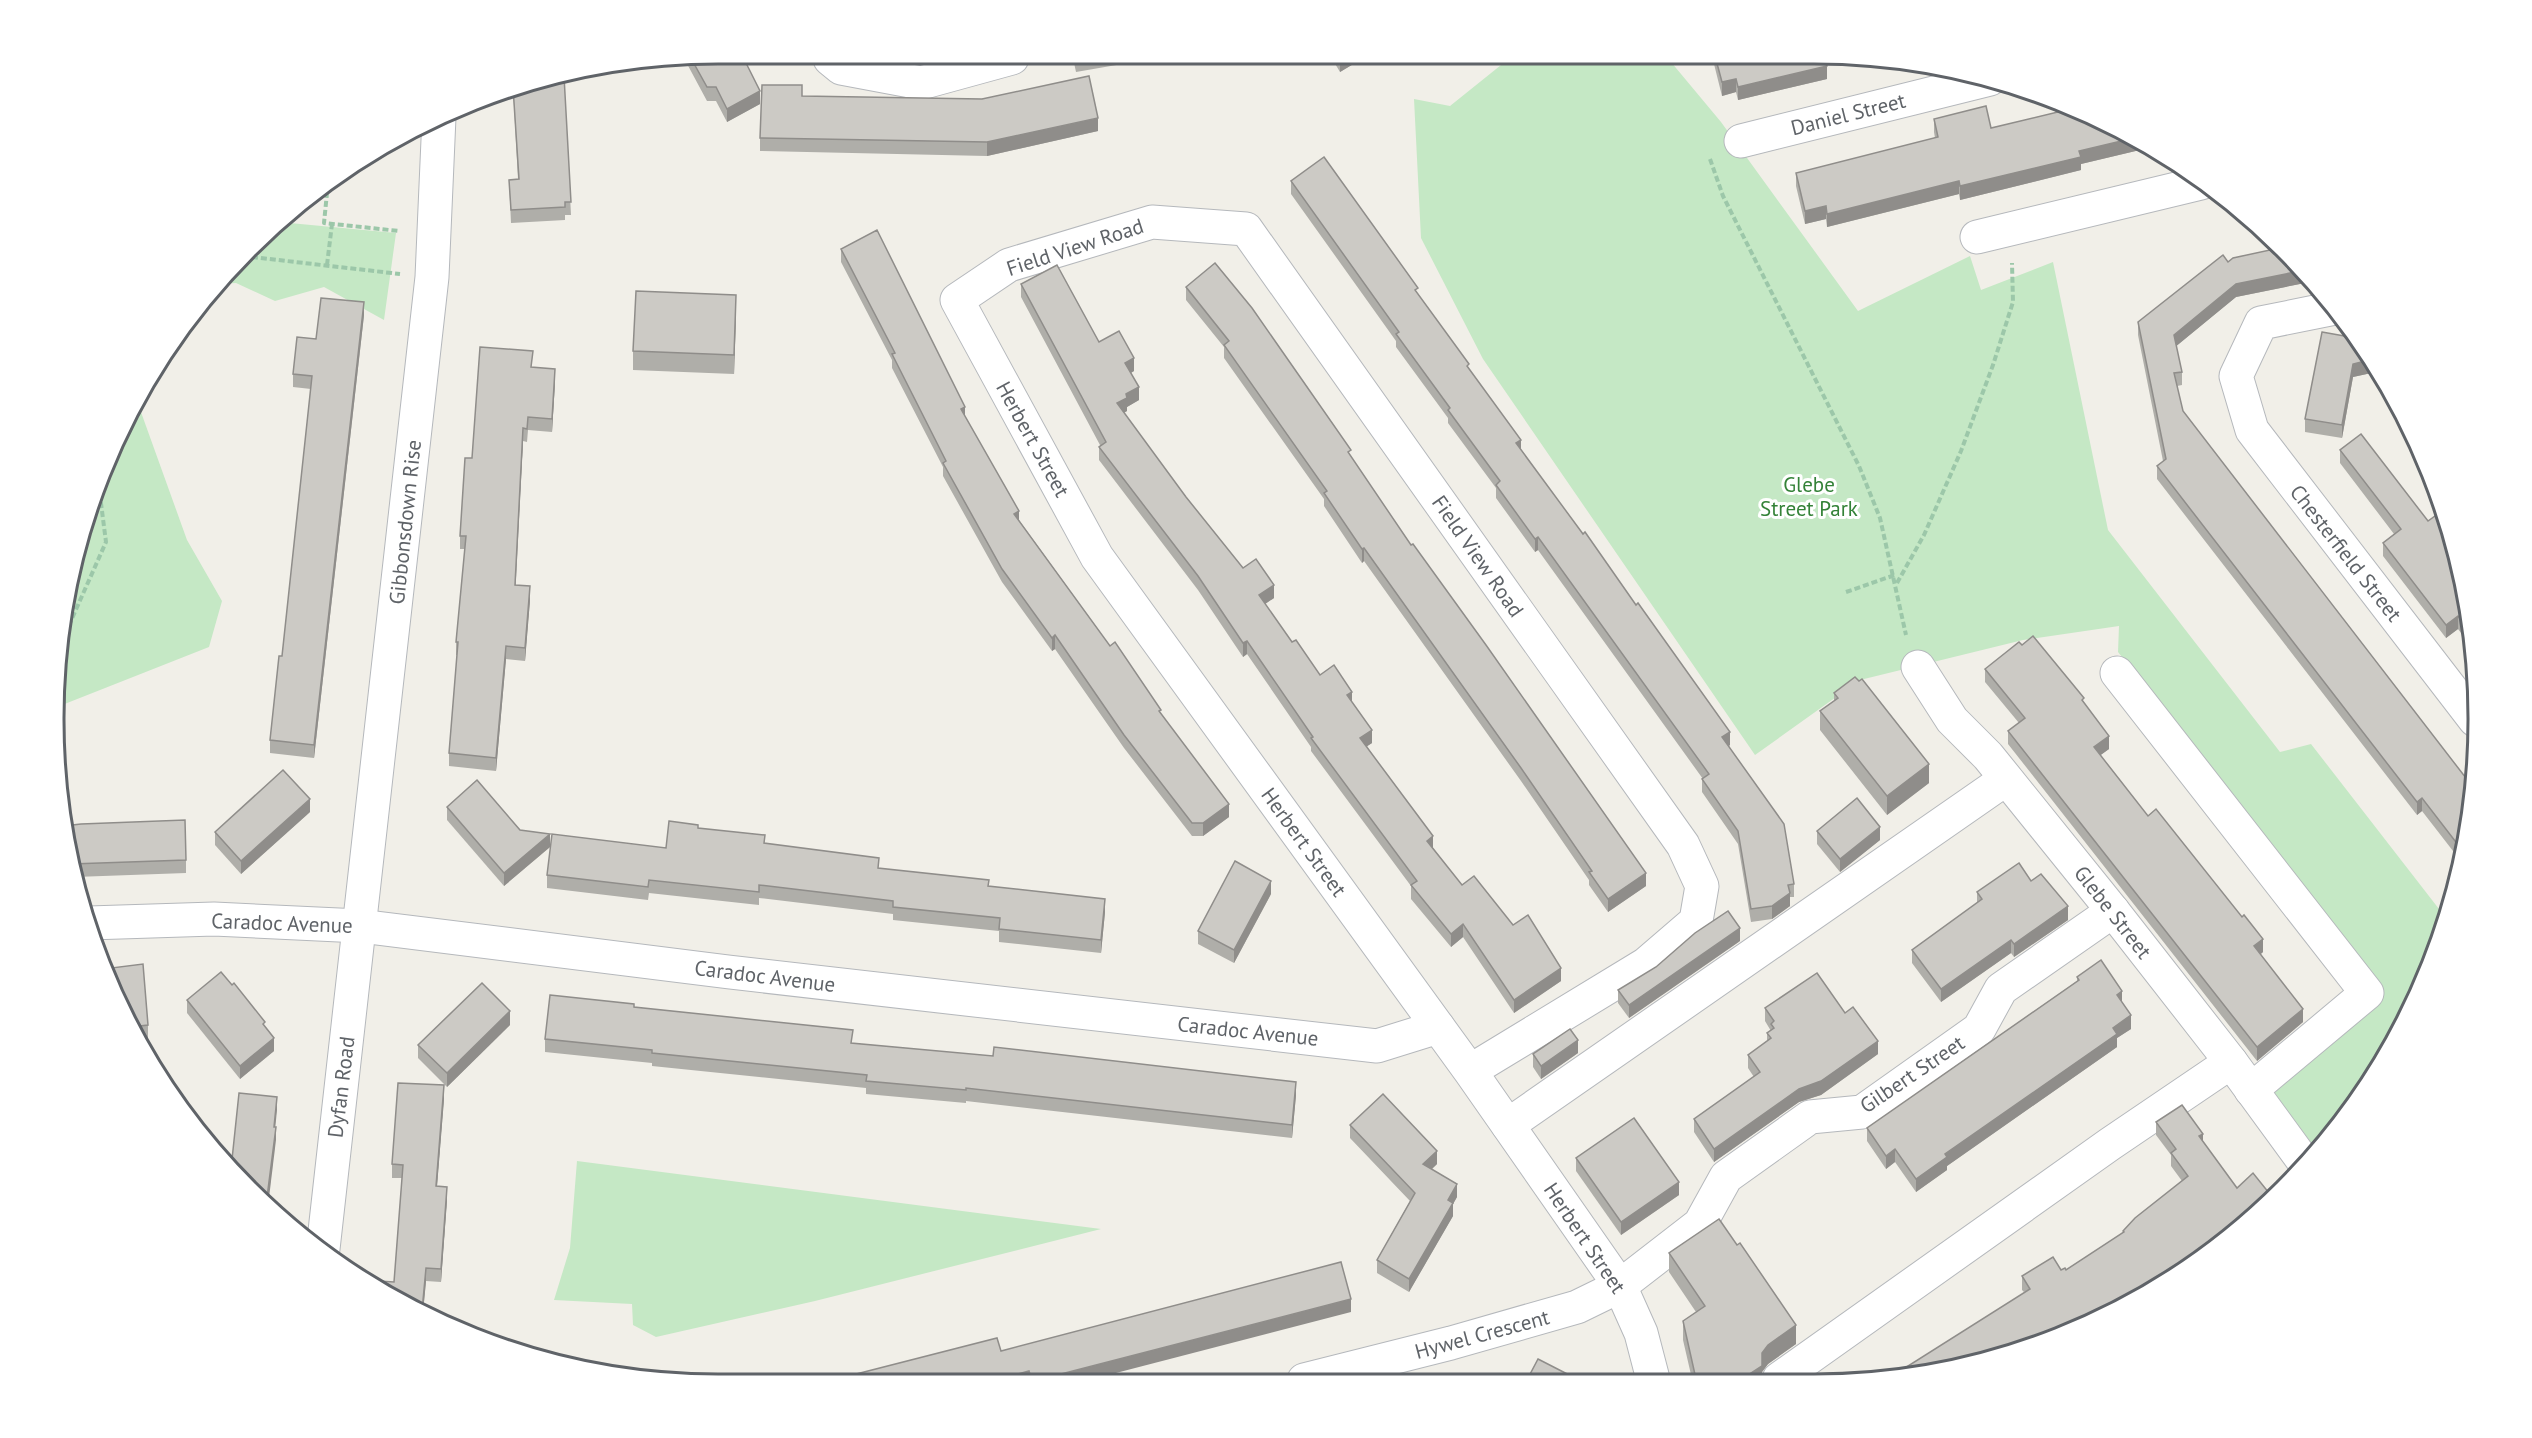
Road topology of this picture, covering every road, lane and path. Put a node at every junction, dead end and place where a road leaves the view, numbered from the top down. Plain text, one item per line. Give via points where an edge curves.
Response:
1 (836, 64) edge
2 (990, 64) edge
3 (1970, 84) edge
4 (439, 128) edge
5 (1741, 141) joint
6 (2191, 185) edge
7 (327, 196) edge
8 (332, 224) junction
9 (2011, 230) junction
10 (434, 235) junction
11 (1977, 237) dead end
12 (255, 257) edge
13 (327, 265) junction
14 (432, 277) junction
15 (957, 300) joint
16 (2324, 310) edge
17 (101, 504) edge
18 (1895, 575) junction
19 (1896, 584) junction
20 (1846, 592) dead end
21 (73, 618) edge
22 (1918, 667) joint
23 (2117, 673) dead end
24 (2468, 710) edge
25 (2006, 779) junction
26 (2113, 911) junction
27 (97, 923) edge
28 (360, 926) junction
29 (1438, 1027) junction
30 (2231, 1062) junction
31 (1470, 1071) junction
32 (2251, 1090) junction
33 (1508, 1125) junction
34 (2300, 1156) edge
35 (324, 1240) edge
36 (1620, 1286) junction
37 (1329, 1374) edge
38 (1652, 1374) edge
39 (1786, 1374) edge

1 - 2 street via 921,83
3 - 5 street, Daniel Street
4 - 10 street, Gibbonsdown Rise
5 - 18 path via 1710,159 1723,195 1858,466 1880,518
6 - 9 street
7 - 8 path via 324,223
8 - 10 path
8 - 13 path
9 - 11 street
9 - 19 path via 2013,302 1993,365 1929,524
10 - 14 street, Gibbonsdown Rise
12 - 13 path
13 - 14 path
14 - 28 street, Gibbonsdown Rise
15 - 29 street, Herbert Street via 1097,556
15 - 31 street, Field View Road via 1010,265 1152,222 1246,229 1683,845 1702,886 1696,921 1646,964
16 - 24 street, Chesterfield Street via 2260,323 2236,376 2252,430
17 - 21 path via 106,542
18 - 19 path
18 - 20 path
19 - 22 path via 1905,631
22 - 25 street, Glebe Street via 1952,720
23 - 32 street via 2367,993
25 - 26 street, Glebe Street
25 - 33 street
26 - 30 street, Glebe Street
26 - 36 street, Gilbert Street via 2001,989 1979,1029 1862,1112 1810,1117 1726,1177 1700,1224
27 - 28 street, Caradoc Avenue via 214,919
28 - 29 street, Caradoc Avenue via 1377,1046
28 - 35 street, Dyfan Road
29 - 31 street, Herbert Street
30 - 32 street, Glebe Street
30 - 39 street
31 - 33 street, Herbert Street
32 - 34 street, Glebe Street
33 - 36 street, Herbert Street
36 - 37 street, Hywel Crescent via 1577,1307
36 - 38 street, Herbert Street via 1641,1333

